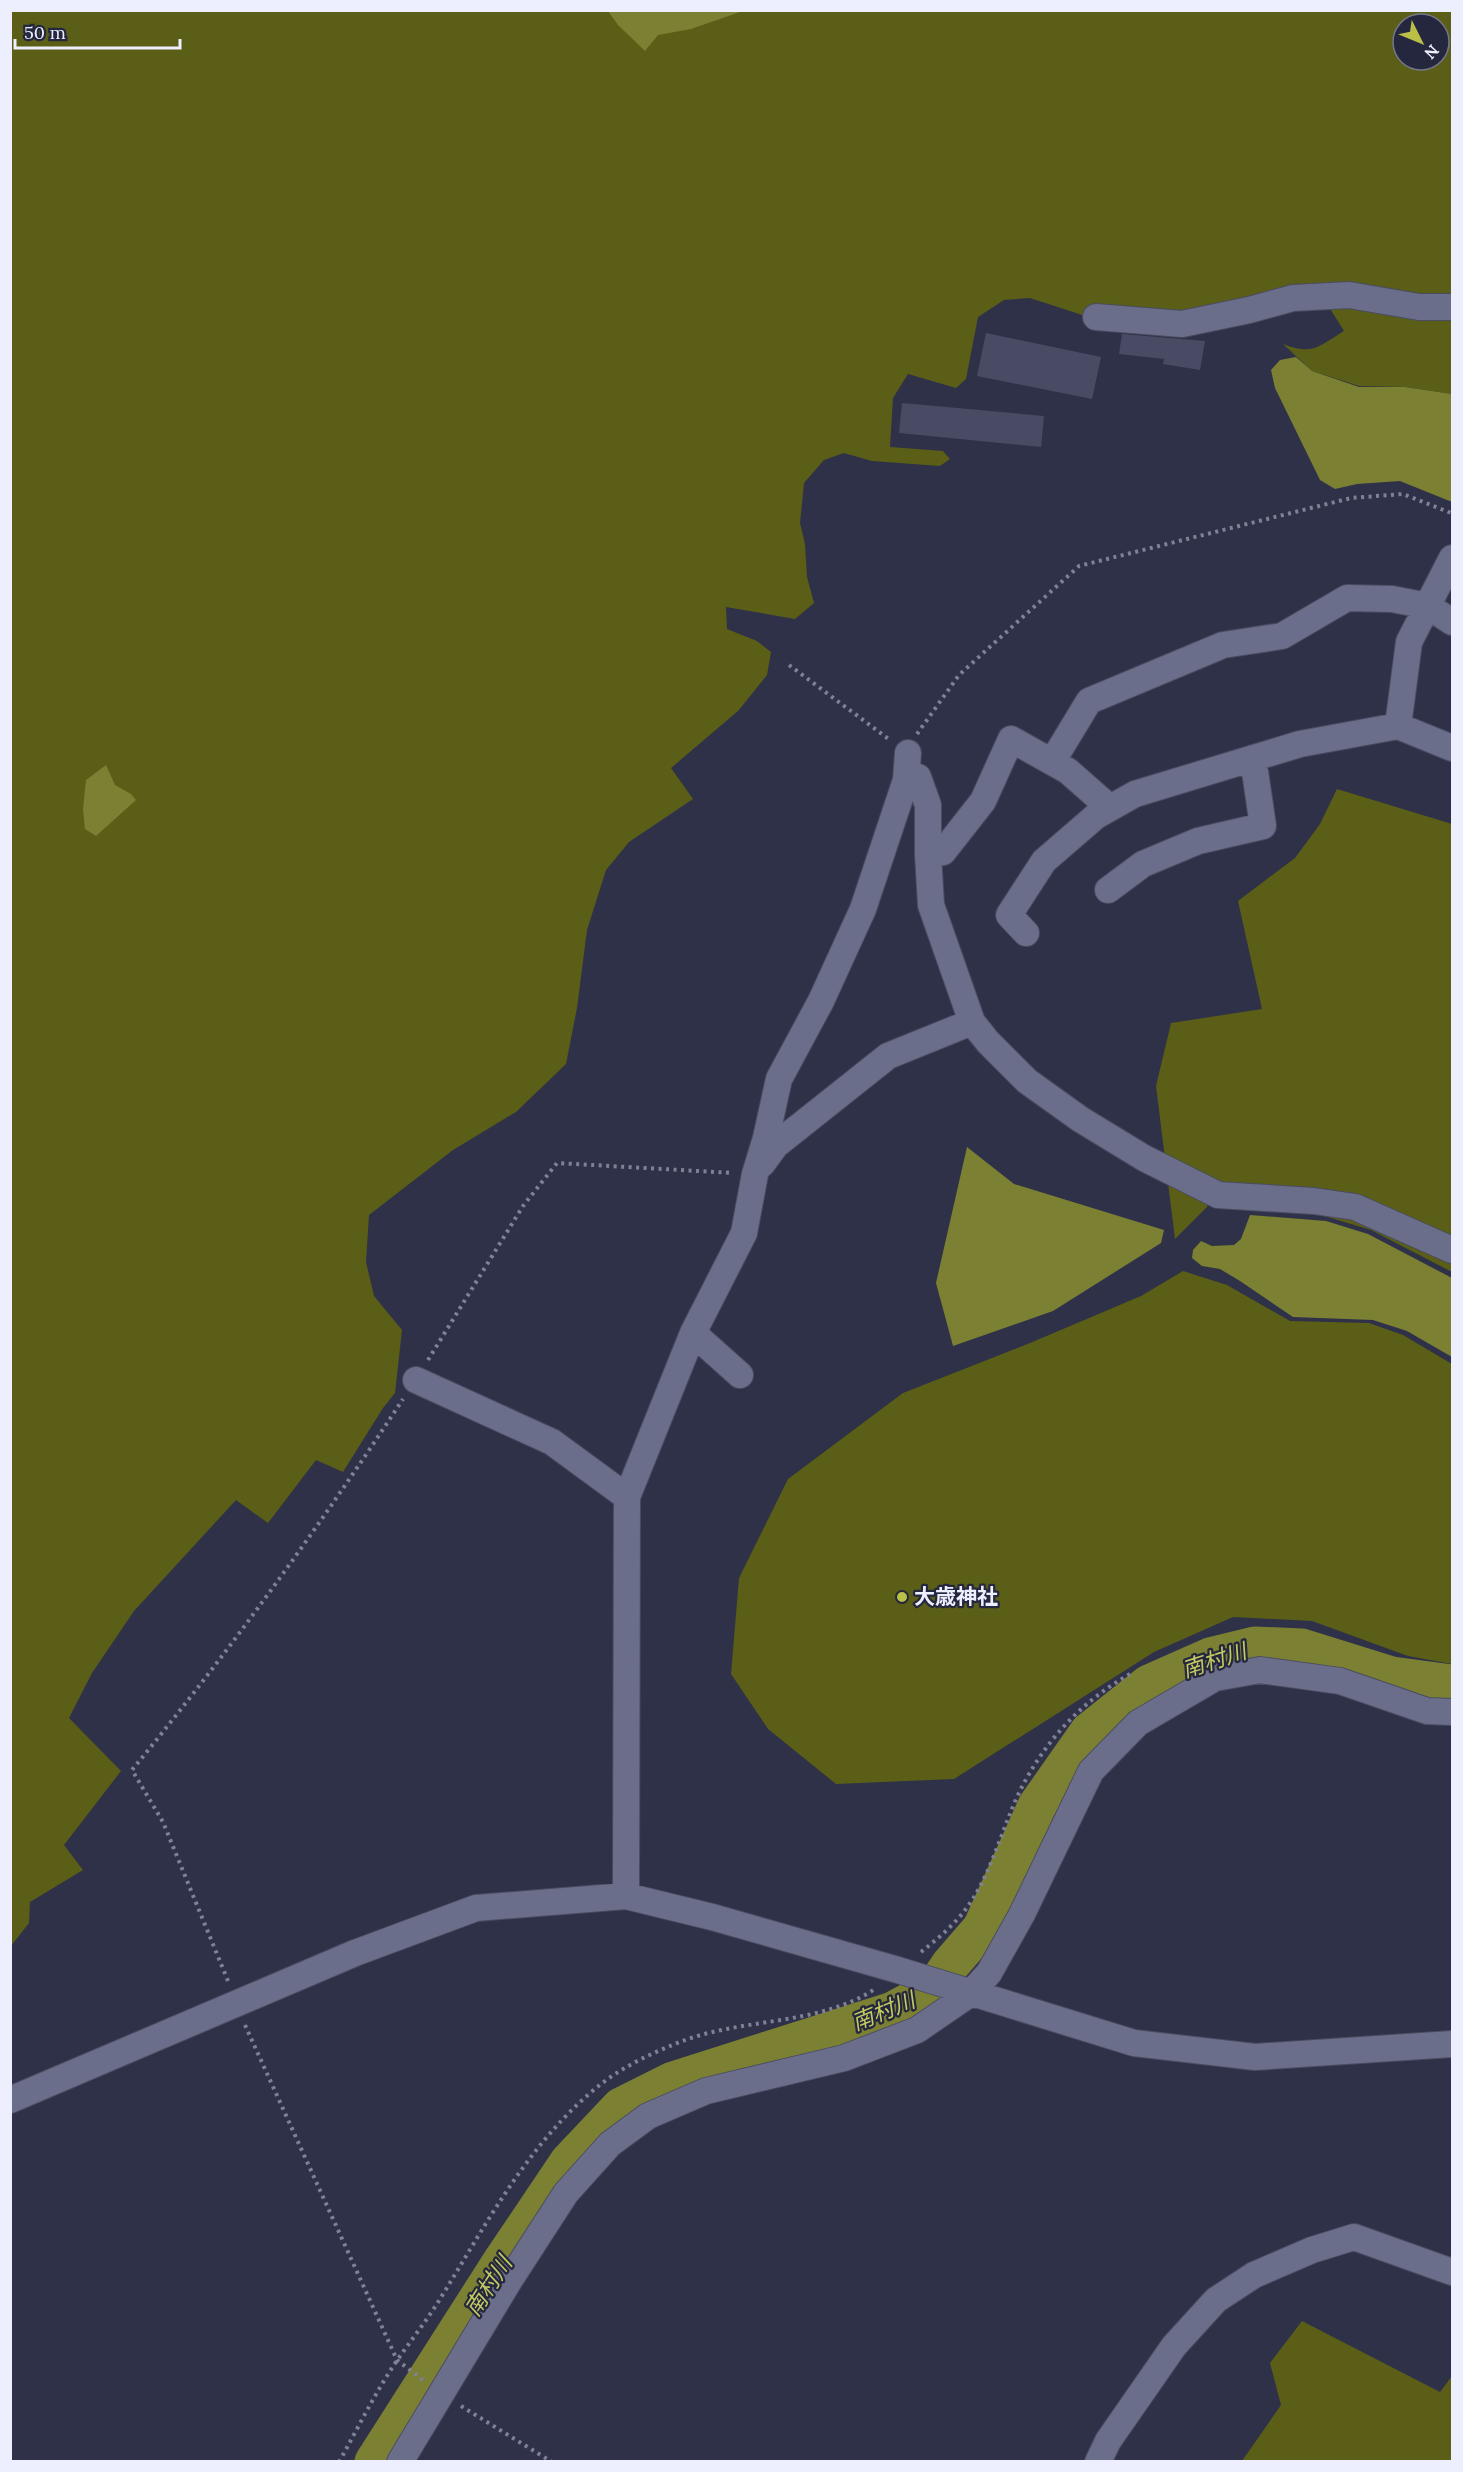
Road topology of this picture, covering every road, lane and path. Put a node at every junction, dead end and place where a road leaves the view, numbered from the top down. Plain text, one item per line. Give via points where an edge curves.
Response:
1 (1452, 307) edge
2 (1096, 317) dead end
3 (1451, 513) edge
4 (1452, 558) edge
5 (1428, 606) junction
6 (1452, 622) edge
7 (789, 665) dead end
8 (1398, 726) junction
9 (1452, 748) edge
10 (1253, 758) junction
11 (907, 762) junction
12 (1052, 762) junction
13 (1110, 808) junction
14 (928, 854) junction
15 (1108, 890) dead end
16 (1026, 933) dead end
17 (972, 1022) junction
18 (755, 1174) junction
19 (1452, 1250) edge
20 (693, 1332) junction
21 (740, 1375) dead end
22 (416, 1380) junction
23 (627, 1497) junction
24 (1132, 1673) dead end
25 (1452, 1713) edge
26 (626, 1896) junction
27 (898, 1970) junction
28 (971, 1993) junction
29 (237, 2003) junction
30 (249, 2038) dead end
31 (1452, 2044) edge
32 (10, 2100) edge
33 (1452, 2272) edge
34 (397, 2360) junction
35 (441, 2393) junction
36 (339, 2462) edge
37 (400, 2462) edge
38 (552, 2462) edge
39 (1098, 2462) edge

1 - 2 street via 1419,307 1349,295 1293,298 1182,324
3 - 11 path via 1403,495 1352,498 1079,566 959,675 920,727
4 - 5 street
5 - 6 street
5 - 8 street via 1409,642
5 - 12 street via 1347,597 1282,636 1223,645 1089,701
7 - 11 path
8 - 9 street
8 - 10 street via 1300,744
10 - 13 street via 1135,794
10 - 15 street via 1263,826 1198,841 1143,864
11 - 14 street via 918,777 928,805
11 - 18 street via 896,815 863,909 821,1001 779,1079
12 - 13 street
12 - 14 street via 1011,739 983,801 943,852
13 - 16 street via 1044,861 1009,915
14 - 17 street via 931,905
17 - 18 street via 888,1056 777,1144
17 - 19 street via 1027,1081 1080,1119 1218,1196 1355,1207
18 - 20 street via 744,1233
18 - 22 path via 557,1163 523,1206
20 - 21 street
20 - 23 street
22 - 23 street via 552,1442
22 - 29 path via 196,1692 132,1770 163,1822
23 - 26 street
24 - 27 path via 1104,1689 1065,1725 1042,1754 1023,1784 974,1899 958,1919
25 - 28 street via 1427,1711 1340,1681 1260,1670 1215,1678 1138,1724 1091,1771 1022,1914 989,1973
26 - 27 street
26 - 29 street via 476,1908
27 - 28 street
27 - 34 path via 861,1998 829,2009 737,2026 677,2043 630,2065 596,2088 533,2154
28 - 31 street via 1134,2043 1255,2057
28 - 35 street via 917,2030 844,2058 706,2091 648,2116 610,2144 566,2193
29 - 32 street
30 - 34 path
33 - 39 street via 1354,2237 1254,2275 1216,2300 1174,2346 1108,2441
34 - 35 path
34 - 36 path
35 - 37 street
35 - 38 path

